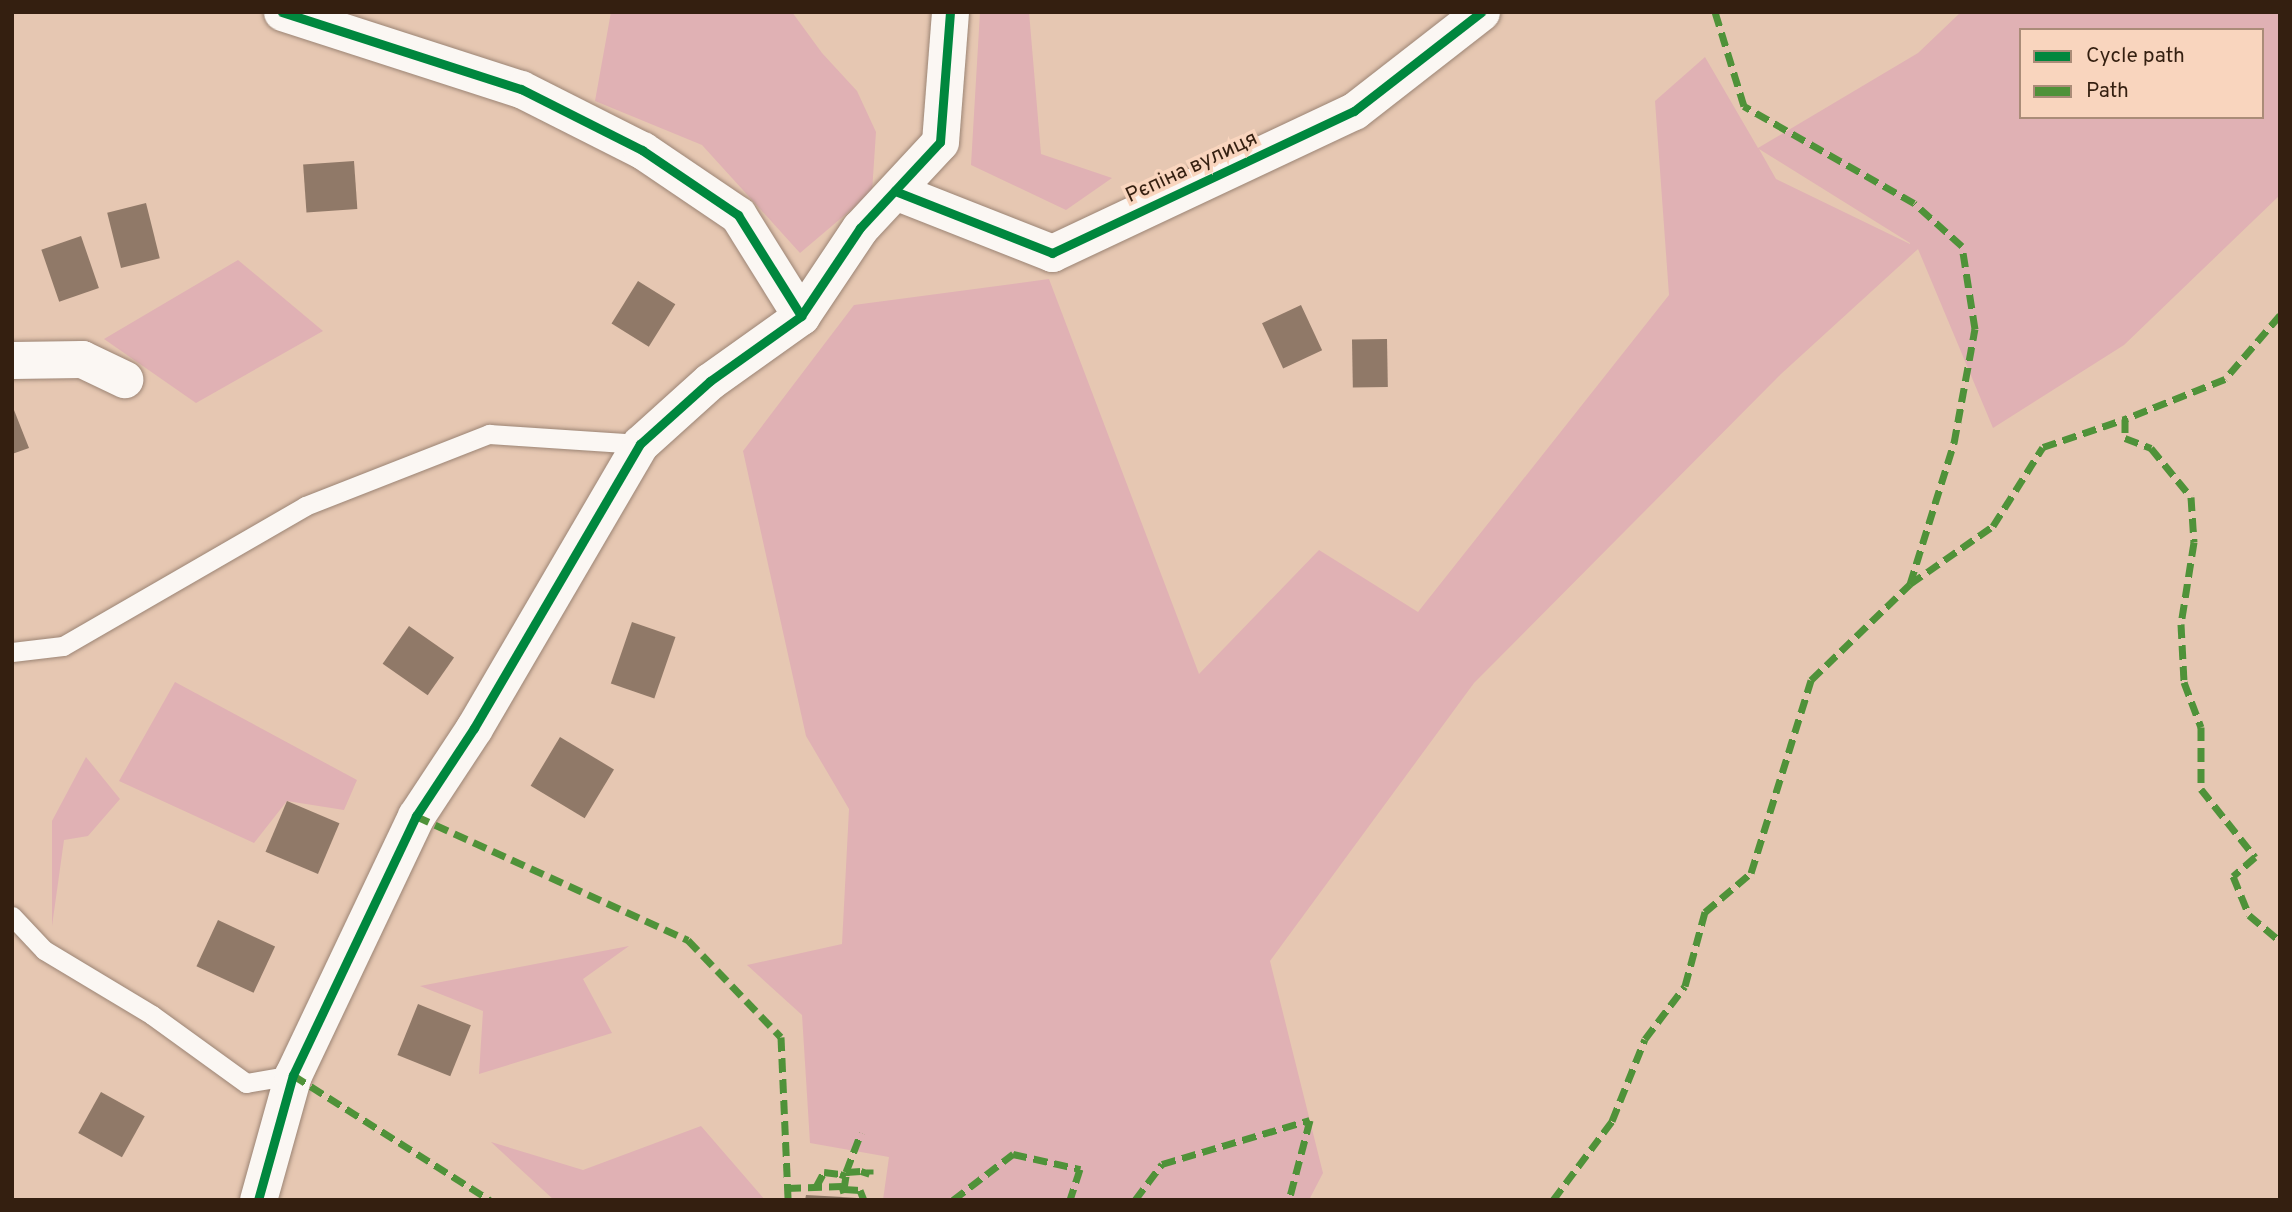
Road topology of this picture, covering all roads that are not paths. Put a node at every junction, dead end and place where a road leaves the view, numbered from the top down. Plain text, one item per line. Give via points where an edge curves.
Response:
1 (282, 12) edge
2 (950, 12) edge
3 (1481, 12) edge
4 (895, 191) junction
5 (801, 316) junction
6 (12, 360) edge
7 (124, 380) dead end
8 (640, 444) junction
9 (12, 652) edge
10 (12, 916) edge
11 (293, 1075) junction
12 (258, 1200) edge

1 - 5 street via 521,89 642,150 738,215
2 - 4 street via 940,142
3 - 4 street, Рєпіна вулиця via 1354,111 1052,253
4 - 5 street via 860,228
5 - 8 street via 710,381
6 - 7 street via 82,359
8 - 9 lane via 489,434 305,506 63,646
8 - 11 street via 474,727 416,816
10 - 11 lane via 44,950 152,1015 246,1083
11 - 12 street

